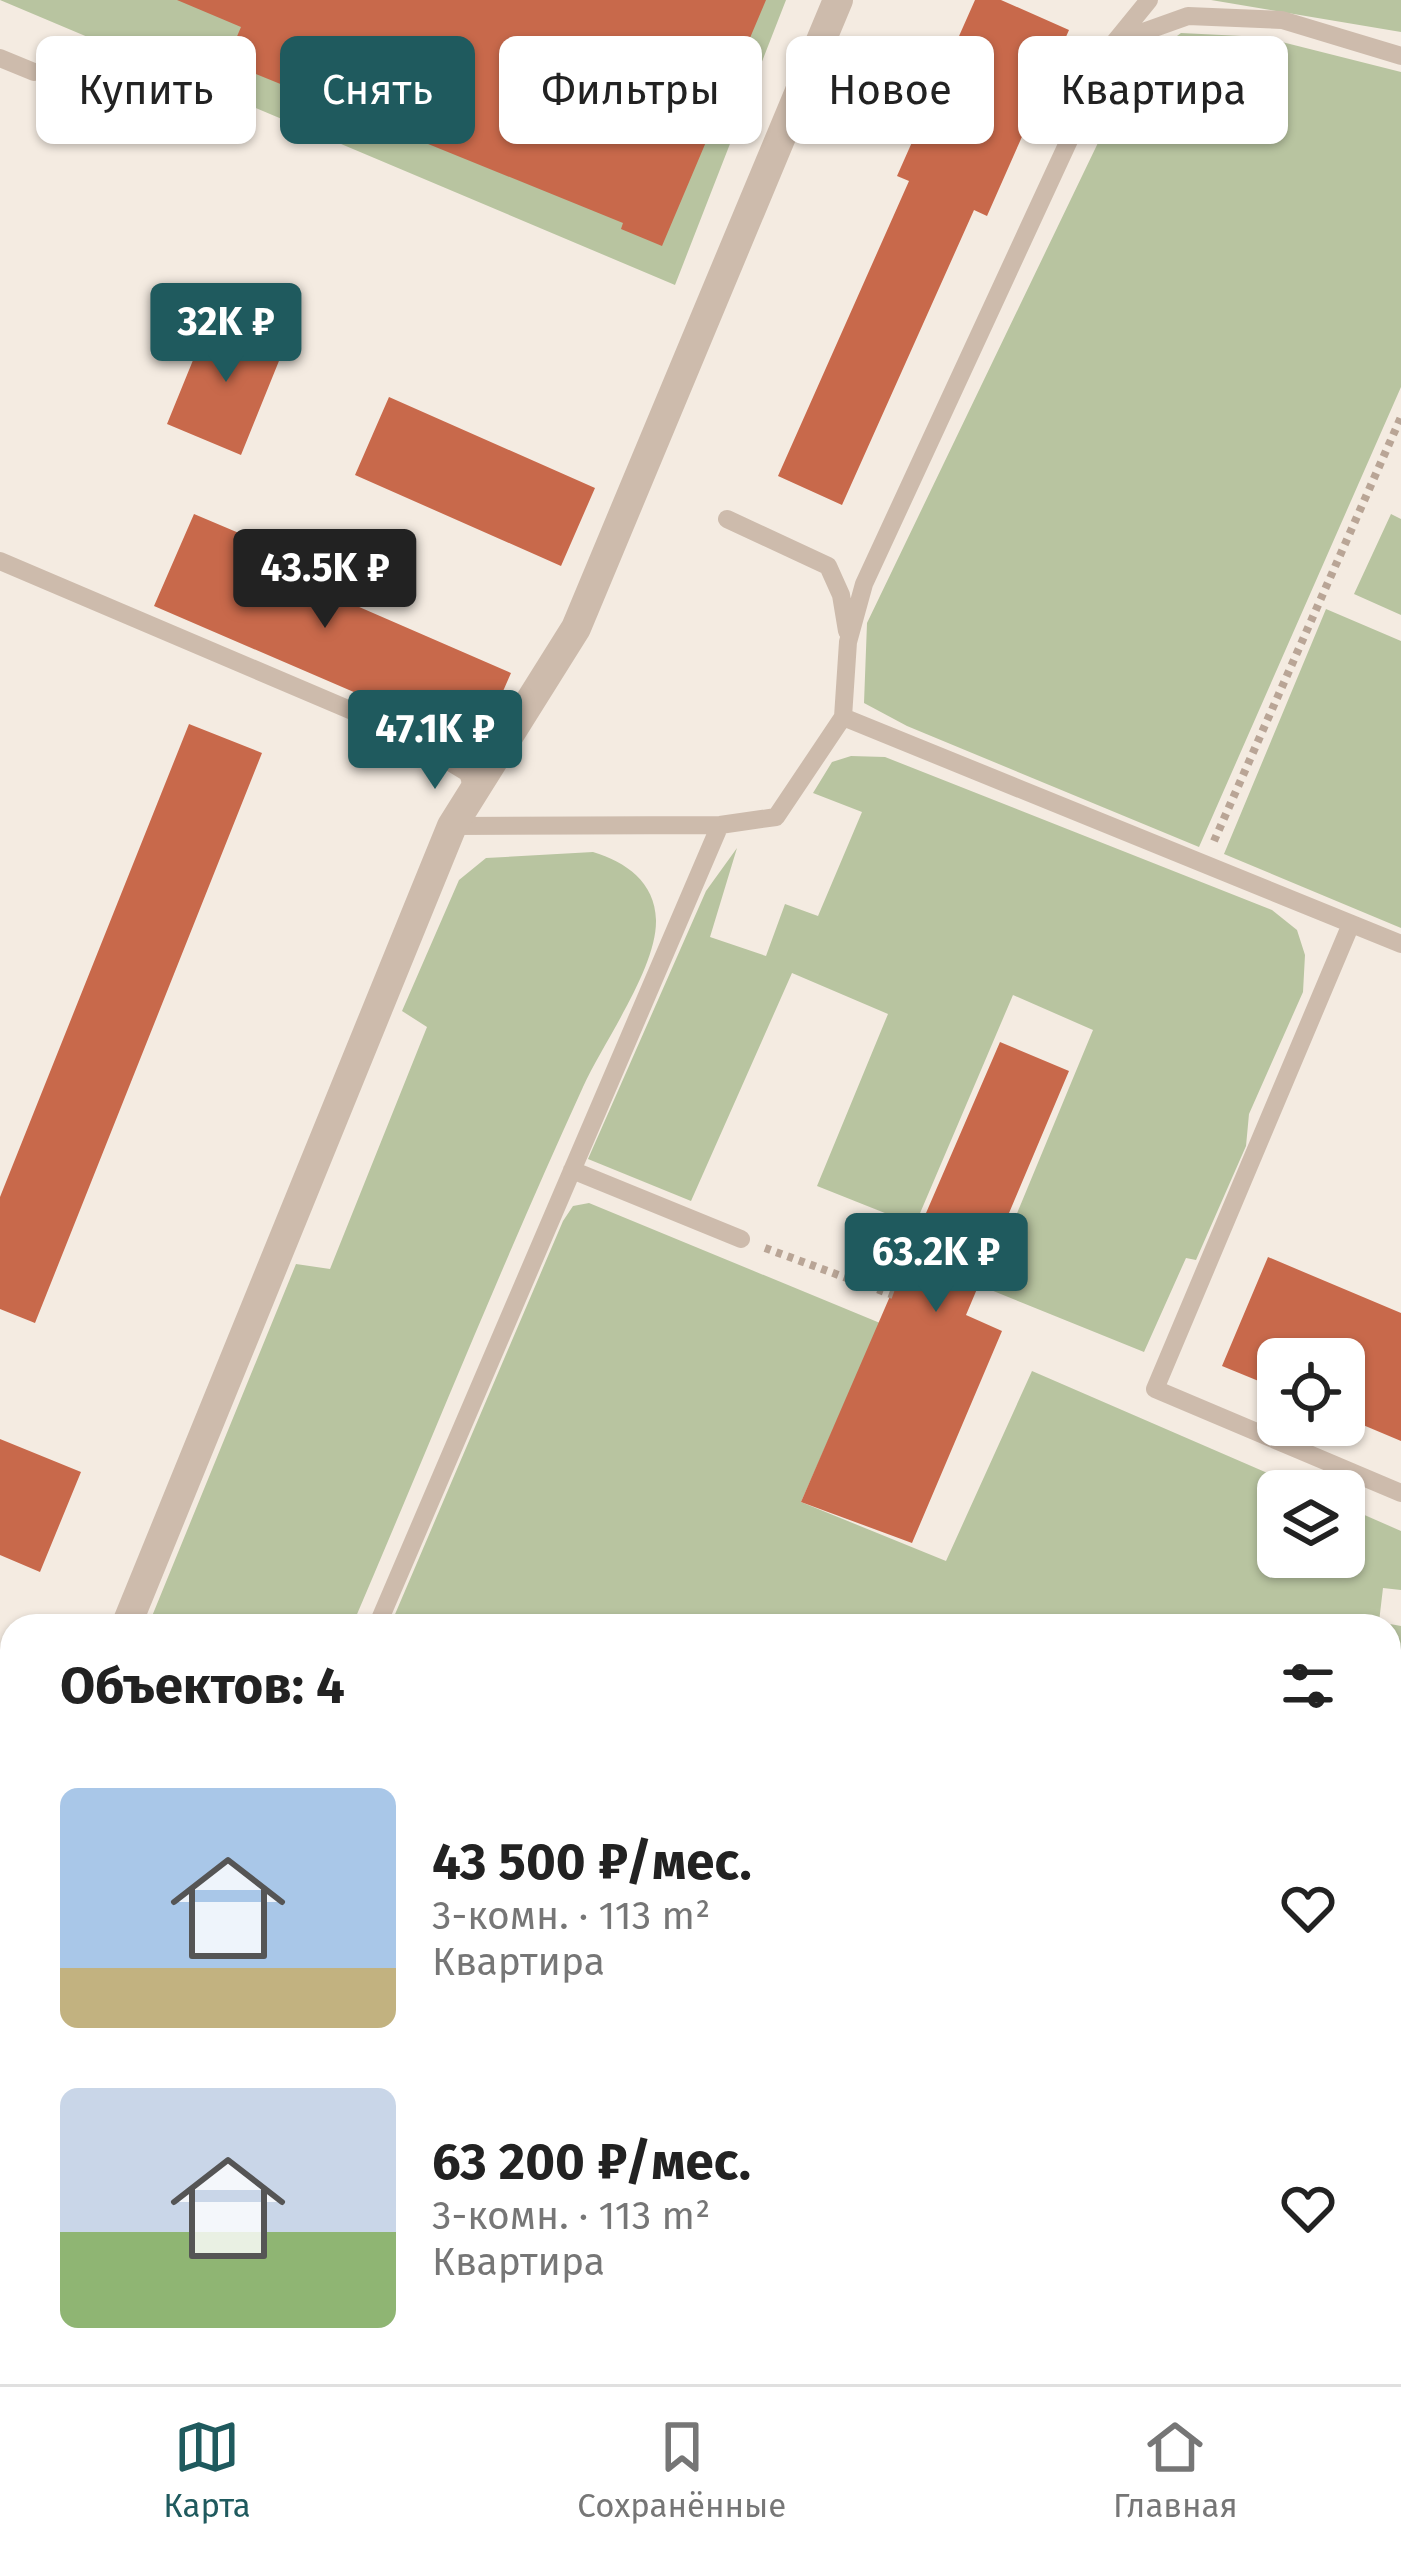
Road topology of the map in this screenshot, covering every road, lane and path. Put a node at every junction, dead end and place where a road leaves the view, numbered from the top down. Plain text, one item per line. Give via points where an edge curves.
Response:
1 (838, 0) edge
2 (1149, 0) edge
3 (1120, 36) edge
4 (1133, 36) edge
5 (1401, 56) edge
6 (0, 58) edge
7 (34, 72) dead end
8 (1067, 144) edge
9 (1401, 417) edge
10 (727, 519) dead end
11 (0, 561) edge
12 (848, 642) junction
13 (843, 717) junction
14 (474, 794) junction
15 (721, 825) junction
16 (452, 826) junction
17 (1204, 864) junction
18 (1351, 924) junction
19 (1401, 944) edge
20 (572, 1170) junction
21 (741, 1239) joint
22 (893, 1295) dead end
23 (1401, 1493) edge
24 (131, 1614) edge
25 (382, 1614) edge

1 - 14 street via 576,628
2 - 3 lane
4 - 5 lane via 1188,16 1282,20
6 - 7 lane
8 - 12 lane via 864,584
9 - 17 path
10 - 12 lane via 827,566 842,595
11 - 14 lane via 397,730 468,773
12 - 13 lane
13 - 15 lane via 776,817
13 - 17 lane
14 - 16 street
15 - 16 lane
15 - 20 lane
16 - 24 street
17 - 18 lane
18 - 19 lane
18 - 23 lane via 1155,1389
20 - 21 lane
20 - 25 lane
21 - 22 path

